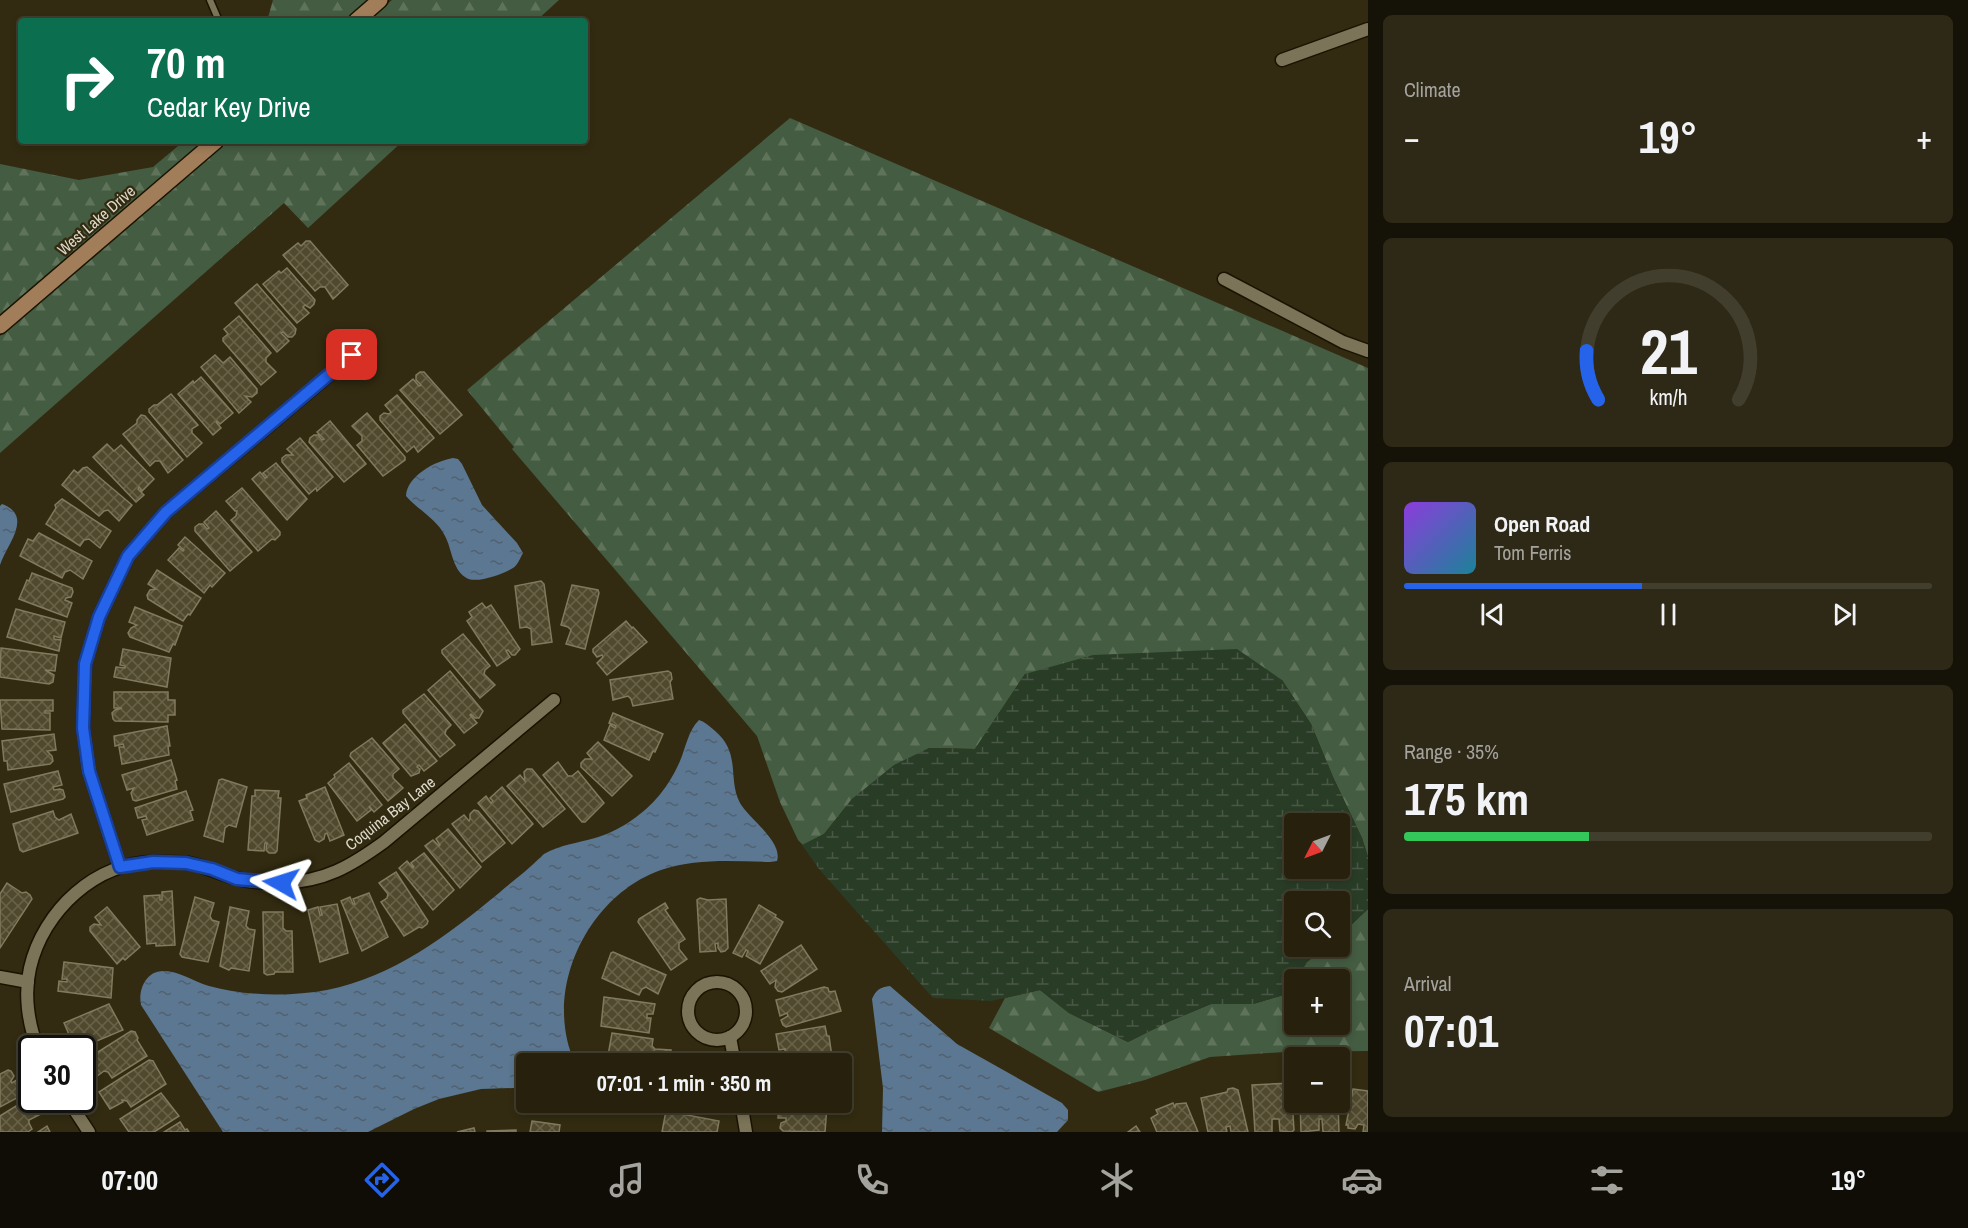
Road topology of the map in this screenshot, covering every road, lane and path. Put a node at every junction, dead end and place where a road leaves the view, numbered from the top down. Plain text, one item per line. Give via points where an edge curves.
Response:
1 (210, 0) edge
2 (380, 0) edge
3 (218, 18) edge
4 (359, 18) edge
5 (1368, 29) edge
6 (1282, 60) dead end
7 (212, 144) edge
8 (1224, 279) dead end
9 (0, 326) edge
10 (1368, 351) edge
11 (352, 355) dead end
12 (554, 700) dead end
13 (120, 867) junction
14 (0, 977) edge
15 (28, 982) junction
16 (33, 1035) edge
17 (730, 1037) junction
18 (733, 1053) edge
19 (77, 1113) edge
20 (743, 1113) edge
21 (89, 1132) edge
22 (746, 1132) edge

1 - 3 lane
2 - 4 street
5 - 6 street
7 - 9 street, West Lake Drive
8 - 10 street via 1343,342
11 - 13 street via 166,512 128,556 99,617 85,664 83,728 89,771
12 - 13 street, Coquina Bay Lane via 384,842 325,877 281,883 237,879 186,863
13 - 15 street, Coquina Bay Lane via 86,884 59,909 41,936
14 - 15 street
15 - 16 street, Coquina Bay Lane
17 - 17 street via 738,1032 746,1016 743,998 738,990 722,982 702,985 689,1000 687,1010 693,1029 711,1040
17 - 18 street
19 - 21 street
20 - 22 street

